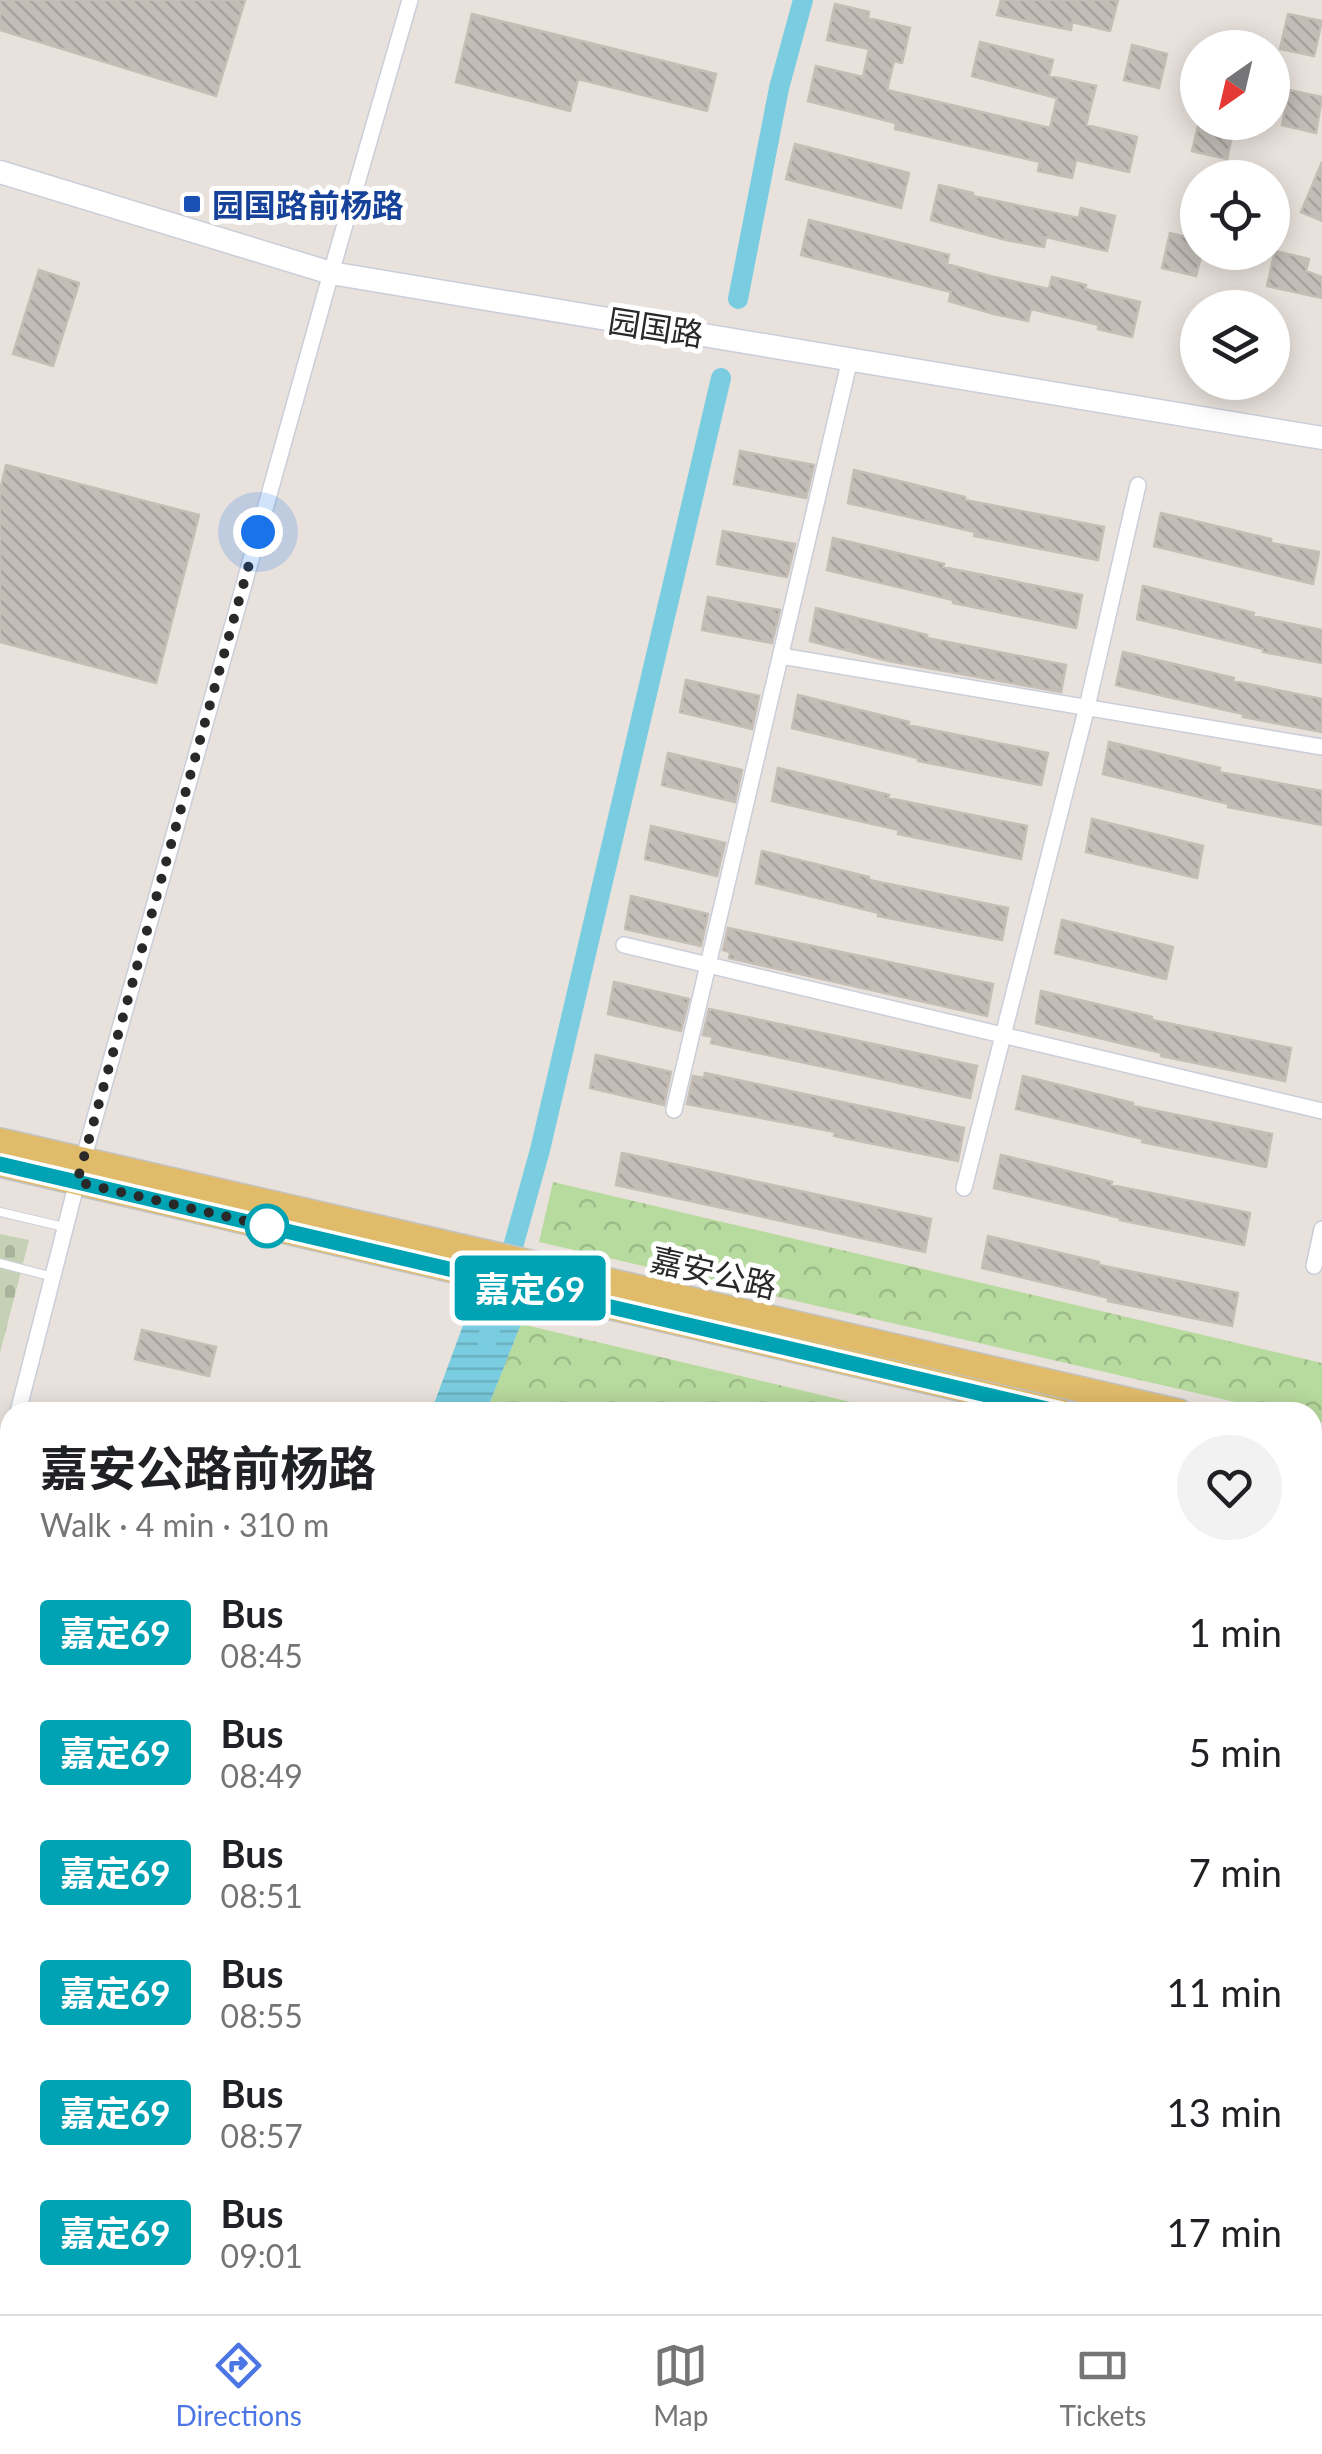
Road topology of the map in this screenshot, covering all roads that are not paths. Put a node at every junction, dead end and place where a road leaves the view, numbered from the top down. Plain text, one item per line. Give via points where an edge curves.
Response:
1 (410, 0) edge
2 (0, 172) edge
3 (330, 273) junction
4 (850, 359) junction
5 (1322, 438) edge
6 (1138, 485) dead end
7 (781, 656) junction
8 (1087, 707) junction
9 (1322, 746) edge
10 (624, 945) dead end
11 (708, 965) junction
12 (1003, 1035) junction
13 (674, 1110) dead end
14 (1322, 1111) edge
15 (0, 1141) edge
16 (0, 1164) edge
17 (80, 1171) junction
18 (964, 1188) dead end
19 (0, 1212) edge
20 (66, 1227) junction
21 (1322, 1229) edge
22 (0, 1264) edge
23 (1314, 1266) dead end
24 (53, 1276) junction
25 (542, 1278) junction
26 (20, 1402) edge
27 (1021, 1402) edge
28 (1131, 1402) edge

1 - 3 street
2 - 3 street, 园国路
3 - 4 street, 园国路
3 - 17 street
4 - 5 street, 园国路
4 - 7 street
6 - 8 street
7 - 8 street
7 - 11 street
8 - 9 street
8 - 12 street
10 - 11 street
11 - 12 street
11 - 13 street
12 - 14 street
12 - 18 street
15 - 17 main road, 嘉安公路
16 - 17 main road, 嘉安公路
17 - 20 street
17 - 25 main road, 嘉安公路
19 - 20 lane
20 - 24 street
21 - 23 street
22 - 24 lane
24 - 26 street
25 - 27 main road, 嘉安公路
25 - 28 main road, 嘉安公路

